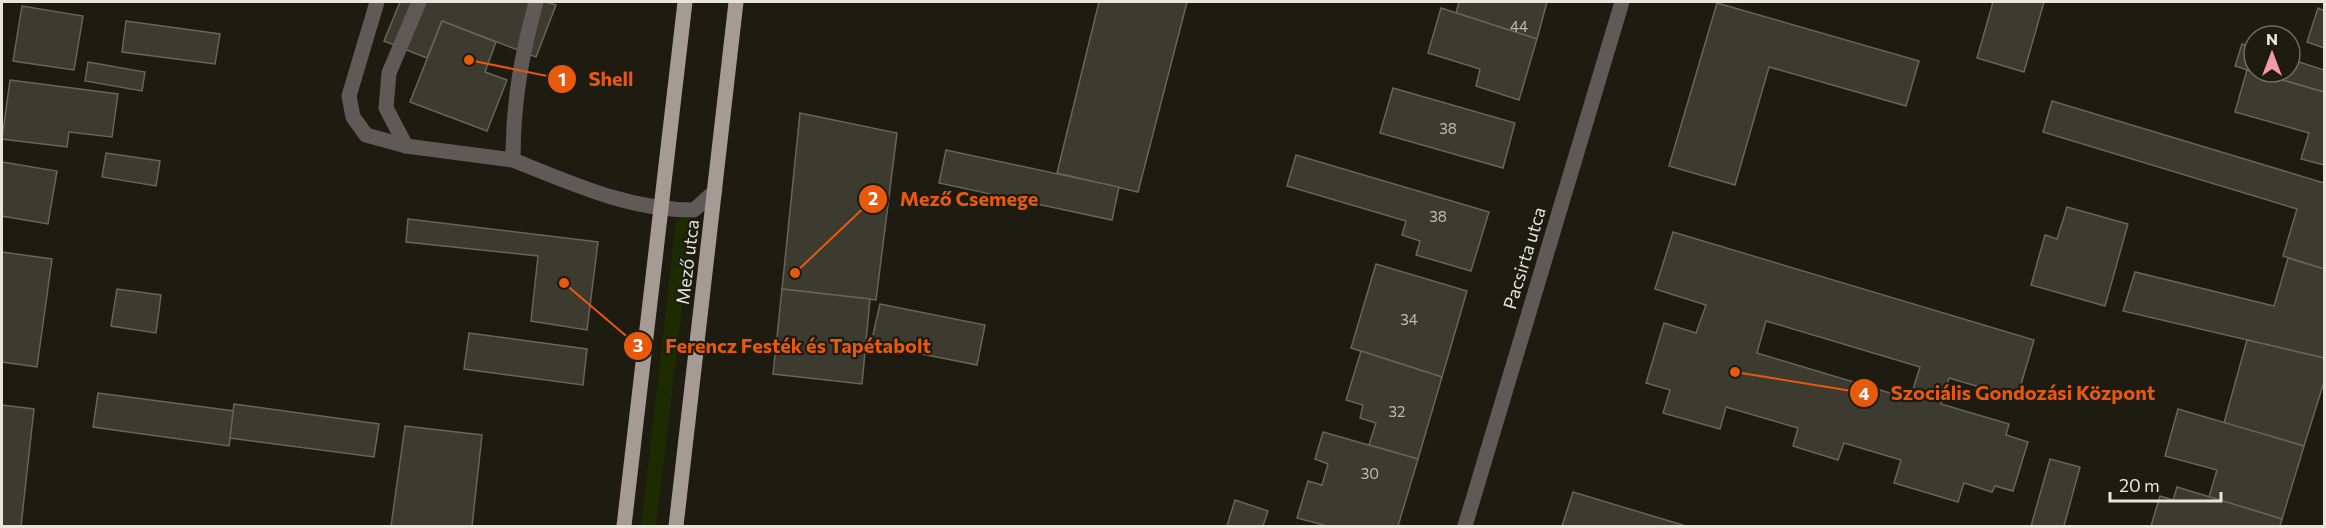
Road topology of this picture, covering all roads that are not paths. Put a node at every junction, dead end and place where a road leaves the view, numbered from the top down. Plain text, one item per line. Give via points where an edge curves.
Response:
1 (377, 2) edge
2 (420, 2) edge
3 (536, 2) edge
4 (685, 2) edge
5 (736, 2) edge
6 (1622, 2) edge
7 (406, 147) junction
8 (513, 160) junction
9 (715, 191) junction
10 (662, 209) junction
11 (624, 526) edge
12 (676, 526) edge
13 (1465, 526) edge

1 - 7 street via 349,96 353,117 366,135
2 - 7 street via 389,74 386,108
3 - 8 street via 513,110
4 - 10 main road, Mező utca
5 - 9 main road, Mező utca
6 - 13 street, Pacsirta utca
7 - 8 street
8 - 10 street via 608,198
9 - 10 street via 694,210
9 - 12 main road, Mező utca
10 - 11 main road, Mező utca

